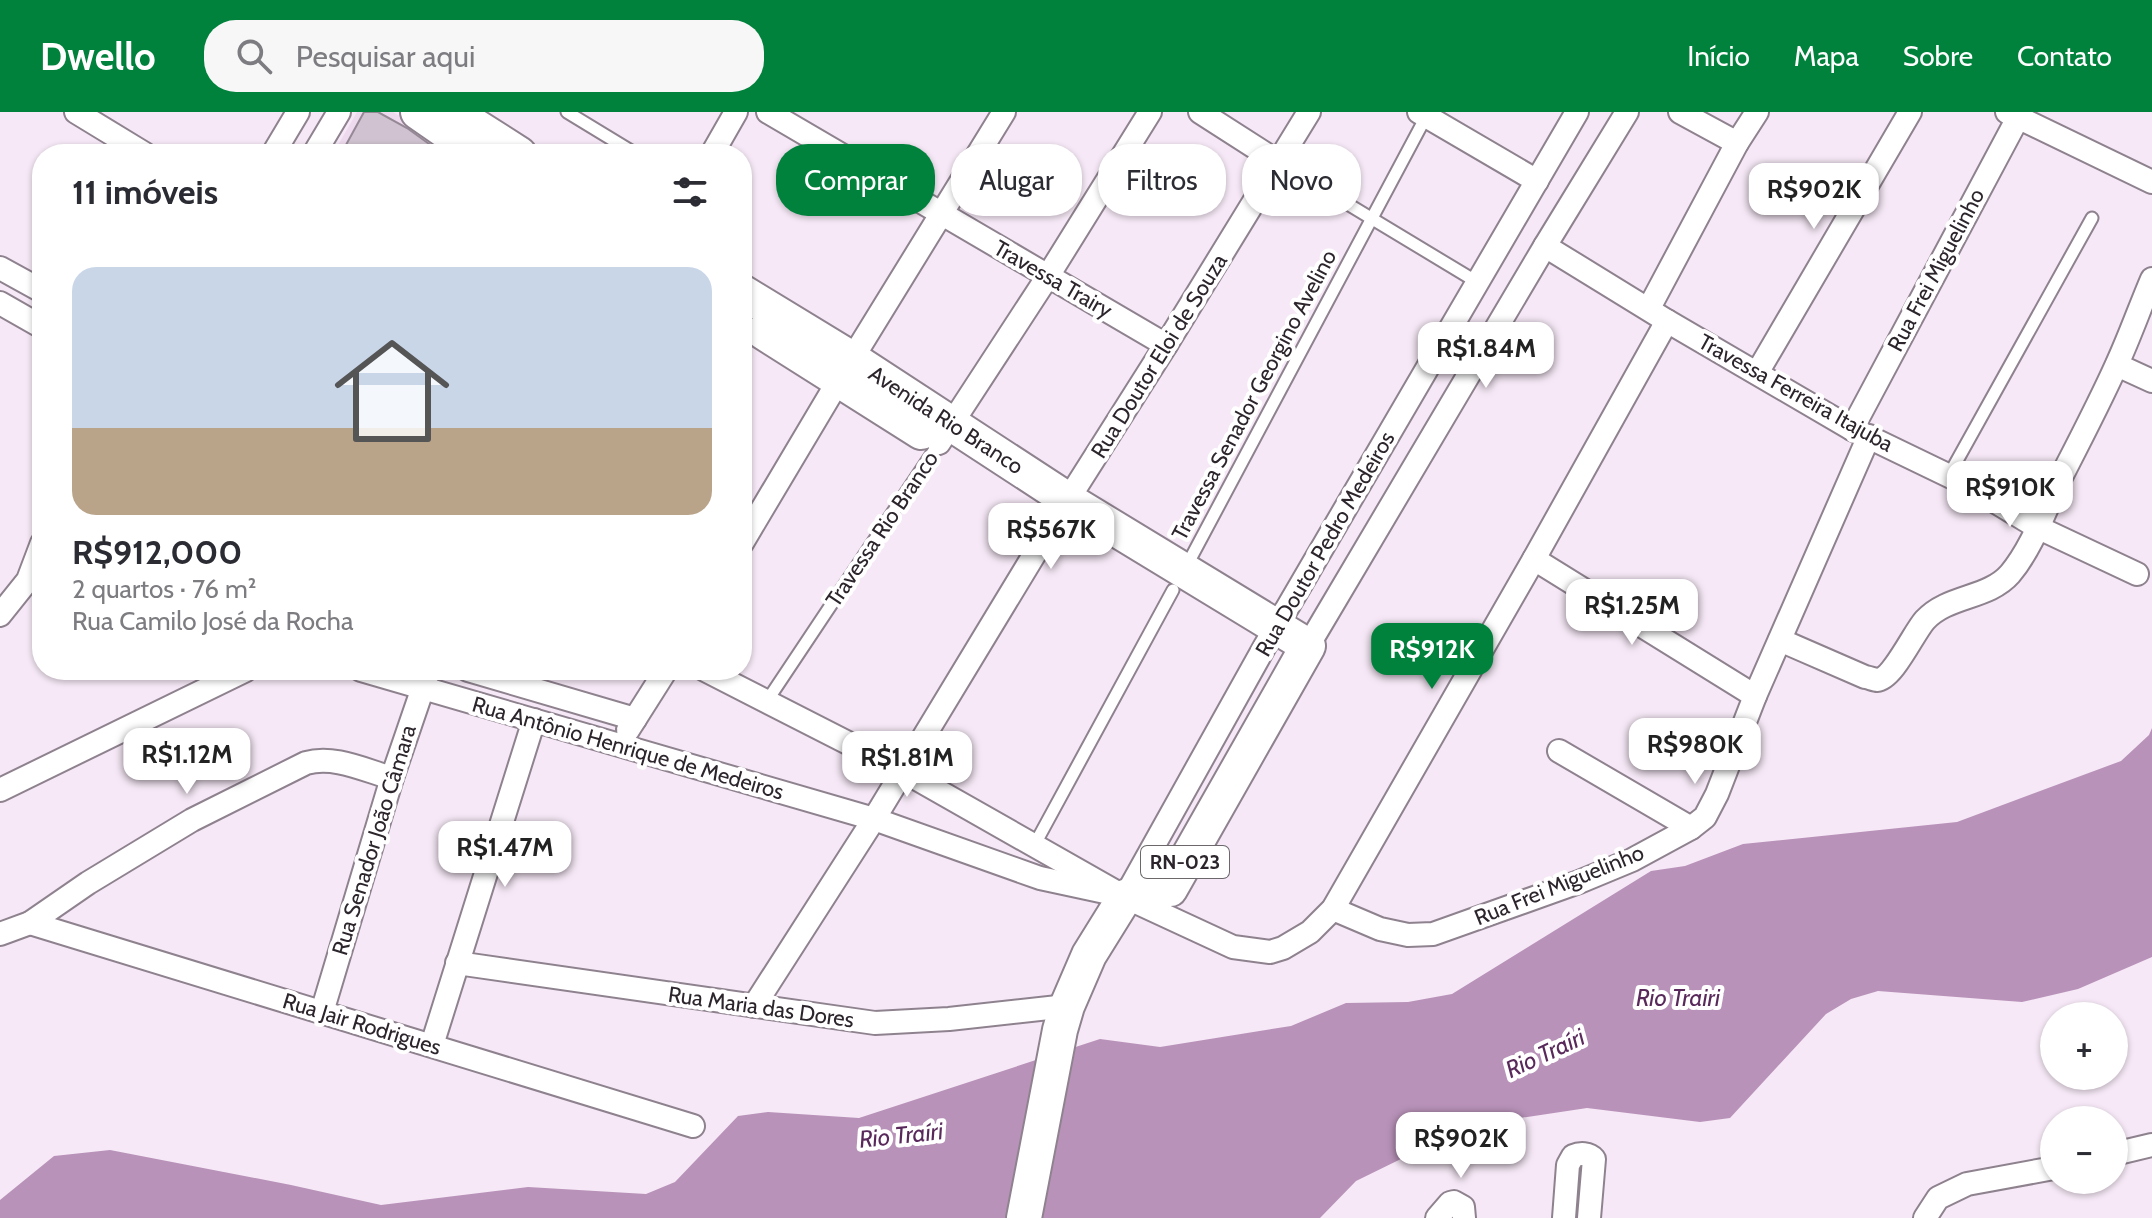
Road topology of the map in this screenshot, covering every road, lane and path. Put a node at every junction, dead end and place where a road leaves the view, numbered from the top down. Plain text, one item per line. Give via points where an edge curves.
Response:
1 (76, 112) edge
2 (298, 112) edge
3 (339, 112) edge
4 (418, 112) edge
5 (453, 112) edge
6 (567, 112) edge
7 (736, 112) edge
8 (768, 112) edge
9 (1004, 112) edge
10 (1150, 112) edge
11 (1200, 112) edge
12 (1309, 112) edge
13 (1577, 112) edge
14 (1627, 112) edge
15 (1680, 112) edge
16 (1757, 112) edge
17 (1910, 112) edge
18 (1425, 113) edge
19 (2015, 114) edge
20 (1737, 143) junction
21 (129, 144) edge
22 (279, 144) edge
23 (320, 144) edge
24 (465, 144) edge
25 (503, 144) edge
26 (620, 144) edge
27 (718, 144) edge
28 (1250, 144) edge
29 (1289, 144) edge
30 (1537, 181) junction
31 (2152, 182) edge
32 (941, 213) junction
33 (1361, 213) edge
34 (1245, 216) edge
35 (1370, 218) junction
36 (2092, 218) dead end
37 (1545, 246) junction
38 (0, 268) edge
39 (1048, 276) junction
40 (2152, 279) edge
41 (1477, 282) junction
42 (32, 286) edge
43 (0, 303) edge
44 (752, 308) edge
45 (1658, 314) junction
46 (32, 321) edge
47 (1166, 345) junction
48 (2117, 365) junction
49 (846, 369) junction
50 (1757, 373) junction
51 (2152, 381) edge
52 (1861, 432) junction
53 (945, 433) junction
54 (1949, 475) junction
55 (1062, 509) junction
56 (752, 526) edge
57 (2037, 527) junction
58 (1534, 559) junction
59 (2137, 574) dead end
60 (1178, 580) junction
61 (32, 582) edge
62 (0, 615) edge
63 (1271, 636) junction
64 (1780, 640) junction
65 (1302, 656) junction
66 (226, 680) edge
67 (426, 680) edge
68 (429, 680) edge
69 (502, 680) edge
70 (660, 680) edge
71 (725, 680) edge
72 (1755, 696) junction
73 (767, 701) junction
74 (635, 719) junction
75 (534, 720) junction
76 (619, 745) junction
77 (1559, 751) dead end
78 (903, 771) junction
79 (392, 778) junction
80 (0, 790) edge
81 (874, 819) junction
82 (1691, 828) junction
83 (1035, 844) junction
84 (1125, 897) junction
85 (1333, 909) junction
86 (30, 923) junction
87 (0, 934) edge
88 (457, 963) junction
89 (754, 1006) junction
90 (322, 1012) junction
91 (1064, 1018) junction
92 (432, 1045) junction
93 (693, 1126) dead end
94 (2152, 1145) edge
95 (2128, 1151) edge
96 (2040, 1171) edge
97 (1024, 1218) edge
98 (1437, 1218) edge
99 (1464, 1218) edge
100 (1564, 1218) edge
101 (1589, 1218) edge
102 (1925, 1218) edge

1 - 21 street
2 - 22 street
3 - 23 street
4 - 24 main road
5 - 25 main road
6 - 26 lane
7 - 27 street
8 - 32 street, Travessa Trairy
9 - 32 street
10 - 39 street, Travessa Rio Branco
11 - 28 street
12 - 29 street, Rua Doutor Eloi de Souza
13 - 30 street, Rua Doutor Pedro Medeiros
14 - 37 street, Rua Doutor Pedro Medeiros
15 - 20 street
16 - 20 street
17 - 50 street
18 - 30 street
18 - 35 lane, Travessa Senador Georgino Avelino
19 - 31 street
19 - 52 street, Rua Frei Miguelinho
20 - 45 street
30 - 41 street, Rua Doutor Pedro Medeiros
32 - 39 street, Travessa Trairy
32 - 49 street
33 - 35 lane
34 - 47 street, Rua Doutor Eloi de Souza
35 - 41 lane
35 - 60 lane, Travessa Senador Georgino Avelino
36 - 54 lane
37 - 45 street, Travessa Ferreira Itajuba
37 - 65 street, Rua Doutor Pedro Medeiros
38 - 42 street
39 - 47 street, Travessa Trairy
39 - 53 street, Travessa Rio Branco
40 - 48 street
41 - 63 street, Rua Doutor Pedro Medeiros
43 - 46 street
44 - 49 main road, Avenida Rio Branco
45 - 50 street, Travessa Ferreira Itajuba
45 - 58 street
47 - 55 street, Rua Doutor Eloi de Souza
48 - 51 street
48 - 57 street
49 - 53 main road, Avenida Rio Branco
49 - 56 street
50 - 52 street, Travessa Ferreira Itajuba
52 - 54 street, Travessa Ferreira Itajuba
52 - 64 street, Rua Frei Miguelinho
53 - 55 main road, Avenida Rio Branco
53 - 73 lane, Travessa Rio Branco
54 - 57 street, Travessa Ferreira Itajuba
55 - 60 main road, Avenida Rio Branco
55 - 78 street, Rua Doutor Eloi de Souza
57 - 59 street, Travessa Ferreira Itajuba
57 - 64 street via 2007,577 1931,614 1882,679 1865,677
58 - 72 street
58 - 85 street
60 - 63 main road, Avenida Rio Branco
60 - 83 lane, Travessa Senador Georgino Avelino
61 - 62 street
63 - 65 main road, Avenida Rio Branco
63 - 84 street, Rua Doutor Pedro Medeiros
64 - 72 street, Rua Frei Miguelinho
65 - 84 main road, Rua Doutor Pedro Medeiros / RN-023 via 1170,889
66 - 80 street
67 - 79 street, Rua Senador João Câmara
68 - 75 street, Rua Antônio Henrique de Medeiros
69 - 74 street, Rua Antônio Henrique de Medeiros
70 - 74 street
71 - 73 street
72 - 82 street, Rua Frei Miguelinho via 1708,811
73 - 78 street
74 - 76 street
75 - 76 street, Rua Antônio Henrique de Medeiros
75 - 88 street
76 - 81 street, Rua Antônio Henrique de Medeiros
77 - 82 street
78 - 81 street, Rua Doutor Eloi de Souza
78 - 83 street
79 - 86 street via 336,762 306,763 192,820
79 - 90 street, Rua Senador João Câmara
81 - 84 street, Rua Antônio Henrique de Medeiros via 1040,878
81 - 89 street, Rua Doutor Eloi de Souza
82 - 85 street, Rua Frei Miguelinho via 1619,866 1433,934 1380,929
83 - 84 street
84 - 85 street via 1233,947 1262,952 1296,941
84 - 91 main road, Rua Doutor Pedro Medeiros / RN-023 via 1089,955
86 - 87 street
86 - 90 street, Rua Jair Rodrigues
88 - 89 street, Rua Maria das Dores
88 - 92 street
89 - 91 street, Rua Maria das Dores via 875,1023
90 - 92 street, Rua Jair Rodrigues
91 - 97 main road, RN-023
92 - 93 street, Rua Jair Rodrigues
94 - 95 street
96 - 102 street via 1959,1187 1938,1198
98 - 99 street via 1454,1202 1463,1207
100 - 101 street via 1569,1161 1585,1154 1594,1162

